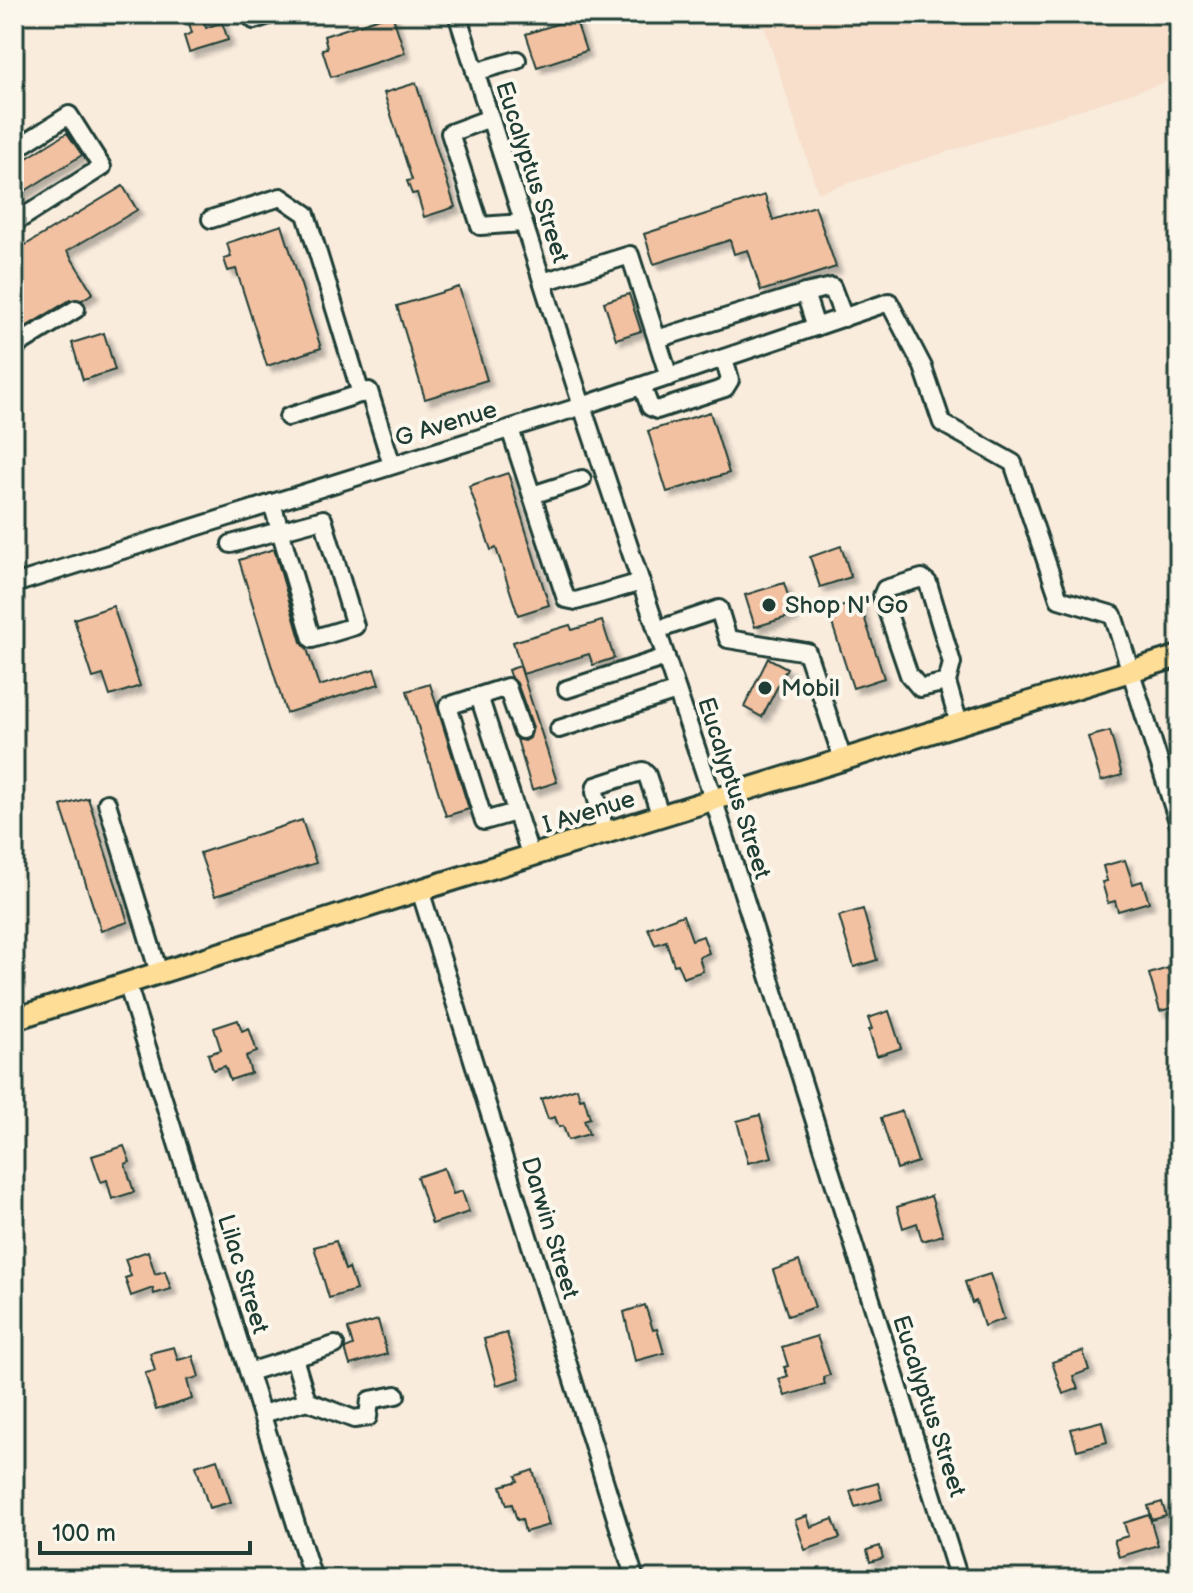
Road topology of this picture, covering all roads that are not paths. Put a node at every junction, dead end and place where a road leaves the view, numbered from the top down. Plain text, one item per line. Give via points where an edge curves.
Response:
1 (249, 14) edge
2 (272, 14) edge
3 (457, 14) edge
4 (517, 60) dead end
5 (475, 72) junction
6 (490, 118) junction
7 (14, 150) edge
8 (211, 219) dead end
9 (14, 223) edge
10 (523, 223) junction
11 (543, 282) junction
12 (805, 293) junction
13 (76, 309) dead end
14 (844, 318) junction
15 (816, 327) junction
16 (657, 339) junction
17 (14, 347) edge
18 (724, 358) junction
19 (669, 377) junction
20 (642, 386) junction
21 (361, 394) junction
22 (582, 406) junction
23 (288, 417) dead end
24 (510, 429) junction
25 (392, 465) junction
26 (582, 479) dead end
27 (532, 495) junction
28 (272, 503) junction
29 (279, 531) junction
30 (231, 544) dead end
31 (16, 578) edge
32 (641, 582) junction
33 (657, 630) junction
34 (1179, 656) edge
35 (666, 657) junction
36 (1130, 670) junction
37 (947, 682) junction
38 (567, 689) dead end
39 (677, 691) junction
40 (479, 696) junction
41 (959, 724) junction
42 (559, 729) dead end
43 (522, 730) dead end
44 (843, 760) junction
45 (714, 801) junction
46 (107, 803) dead end
47 (516, 812) junction
48 (661, 817) junction
49 (1179, 825) edge
50 (606, 835) junction
51 (531, 857) junction
52 (420, 890) junction
53 (159, 973) junction
54 (127, 983) junction
55 (14, 1019) edge
56 (335, 1345) dead end
57 (294, 1358) junction
58 (249, 1372) junction
59 (396, 1395) dead end
60 (307, 1401) junction
61 (262, 1414) junction
62 (313, 1579) edge
63 (635, 1579) edge
64 (959, 1579) edge

1 - 2 street via 254,20
3 - 5 street, Eucalyptus Street
4 - 5 street
5 - 6 street, Eucalyptus Street
6 - 10 street, Eucalyptus Street
6 - 10 street via 450,133 480,226
7 - 9 street via 69,115 102,167
8 - 21 street via 281,197 306,214
10 - 11 street, Eucalyptus Street
11 - 16 street via 630,255
11 - 22 street, Eucalyptus Street
12 - 14 street via 832,287
12 - 15 street
12 - 16 street
13 - 17 street
14 - 15 street, G Avenue
14 - 36 street, G Avenue via 889,302 923,367 942,423 1013,463 1059,599 1113,615
15 - 18 street, G Avenue
16 - 19 street
18 - 19 street, G Avenue
18 - 20 street via 730,380 725,388 657,410 650,407
19 - 20 street, G Avenue
20 - 22 street, G Avenue
21 - 23 street
21 - 25 street via 369,391
22 - 24 street, G Avenue
22 - 32 street, Eucalyptus Street
24 - 25 street, G Avenue
24 - 27 street
25 - 28 street, G Avenue
26 - 27 street
27 - 32 street via 566,599 576,601
28 - 29 street
28 - 31 street, G Avenue
29 - 29 street via 323,519 355,626 312,639
29 - 30 street
32 - 33 street, Eucalyptus Street
33 - 35 street, Eucalyptus Street
33 - 44 street via 719,609 728,639 807,652
34 - 36 main road, I Avenue
35 - 38 street
35 - 39 street, Eucalyptus Street
36 - 41 main road, I Avenue
36 - 49 street
37 - 37 street via 952,663 928,583 922,578 885,589 882,596 909,675 920,688
37 - 41 street
39 - 42 street
39 - 45 street, Eucalyptus Street
40 - 43 street via 507,687
40 - 47 street
40 - 47 street via 448,706 484,821
41 - 44 main road, I Avenue
44 - 45 main road, I Avenue
45 - 48 main road, I Avenue
45 - 64 street, Eucalyptus Street
46 - 53 street
47 - 51 street
48 - 50 main road, I Avenue
48 - 50 street via 647,775 638,772 596,786
50 - 51 main road, I Avenue
51 - 52 main road, I Avenue
52 - 53 main road, I Avenue
52 - 63 street, Darwin Street
53 - 54 main road, I Avenue
54 - 55 main road, I Avenue
54 - 58 street, Lilac Street
56 - 57 street
57 - 58 street
57 - 60 street
58 - 61 street, Lilac Street
59 - 60 street via 370,1400 368,1417 354,1419
60 - 61 street
61 - 62 street, Lilac Street

